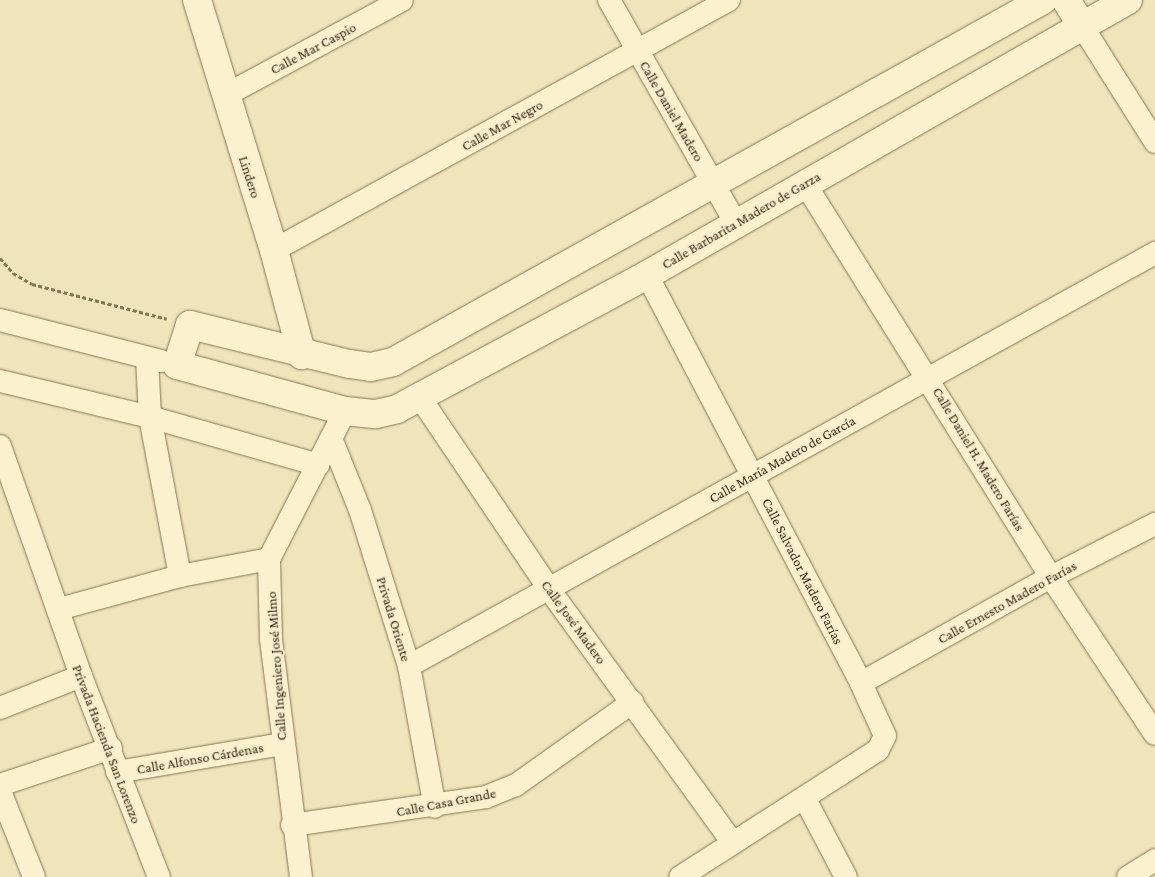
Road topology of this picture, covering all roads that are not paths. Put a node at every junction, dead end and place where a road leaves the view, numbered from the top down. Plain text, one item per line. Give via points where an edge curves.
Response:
1 (196, 0) edge
2 (402, 0) edge
3 (609, 0) edge
4 (730, 0) edge
5 (1128, 0) edge
6 (1066, 9) edge
7 (638, 50) junction
8 (224, 96) junction
9 (1155, 142) edge
10 (804, 182) junction
11 (724, 202) junction
12 (274, 250) junction
13 (1155, 253) edge
14 (647, 274) junction
15 (0, 320) edge
16 (183, 345) junction
17 (302, 355) junction
18 (147, 358) junction
19 (930, 378) junction
20 (0, 381) edge
21 (420, 399) junction
22 (345, 411) junction
23 (150, 417) junction
24 (331, 438) junction
25 (0, 446) edge
26 (318, 465) junction
27 (753, 475) junction
28 (1155, 524) edge
29 (269, 560) junction
30 (180, 576) junction
31 (1051, 577) junction
32 (549, 589) junction
33 (59, 610) junction
34 (409, 666) junction
35 (81, 676) junction
36 (861, 683) junction
37 (633, 702) junction
38 (0, 708) edge
39 (1147, 708) edge
40 (1155, 734) edge
41 (282, 744) junction
42 (111, 748) junction
43 (117, 772) junction
44 (0, 785) edge
45 (0, 792) edge
46 (805, 798) junction
47 (435, 807) junction
48 (292, 825) junction
49 (732, 842) junction
50 (1155, 860) edge
51 (34, 877) edge
52 (159, 877) edge
53 (301, 877) edge
54 (680, 877) edge
55 (846, 877) edge
56 (1128, 877) edge

1 - 8 street, Lindero
2 - 8 street, Calle Mar Caspio
3 - 7 street, Calle Daniel Madero
4 - 7 street, Calle Mar Negro
5 - 6 street, Calle Barbarita Madero de Garza
6 - 9 street
6 - 10 street, Calle Barbarita Madero de Garza
6 - 11 street, Calle Barbarita Madero de Garza
7 - 11 street, Calle Daniel Madero
7 - 12 street, Calle Mar Negro
8 - 12 street, Lindero
10 - 11 street, Calle Barbarita Madero de Garza
10 - 19 street, Calle Daniel H. Madero Farías
11 - 14 street, Calle Barbarita Madero de Garza
11 - 17 street, Calle Barbarita Madero de Garza via 393,362 372,367
12 - 17 street, Lindero
13 - 19 street, Calle María Madero de García
14 - 21 street, Calle Barbarita Madero de Garza
14 - 27 street, Calle Salvador Madero Farías
15 - 18 street
16 - 17 street, Calle Barbarita Madero de Garza
16 - 18 street
16 - 22 street, Calle Barbarita Madero de Garza
18 - 23 street
19 - 27 street, Calle María Madero de García
19 - 31 street, Calle Daniel H. Madero Farías
20 - 23 street
21 - 22 street, Calle Barbarita Madero de Garza via 376,414
21 - 32 street, Calle José Madero
22 - 24 street, Calle Ingeniero José Milmo
23 - 26 street
23 - 30 street
24 - 26 street, Calle Ingeniero José Milmo
24 - 34 street, Privada Oriente via 360,510
25 - 33 street, Privada Hacienda San Lorenzo
26 - 29 street, Calle Ingeniero José Milmo
27 - 32 street, Calle María Madero de García
27 - 36 street, Calle Salvador Madero Farías
28 - 31 street, Calle Ernesto Madero Farías
29 - 30 street
29 - 41 street, Calle Ingeniero José Milmo via 271,638
30 - 33 street
31 - 36 street, Calle Ernesto Madero Farías
31 - 39 street, Calle Daniel H. Madero Farías
32 - 34 street, Calle María Madero de García
32 - 37 street, Calle José Madero
33 - 35 street, Privada Hacienda San Lorenzo
34 - 47 street, Privada Oriente
35 - 38 street
35 - 42 street, Privada Hacienda San Lorenzo
36 - 46 street, Calle Salvador Madero Farías via 885,736 878,750
37 - 47 street, Calle Casa Grande via 516,785 486,797
37 - 49 street, Calle José Madero
39 - 40 street, Calle Daniel H. Madero Farías
41 - 43 street, Calle Alfonso Cárdenas
41 - 48 street, Calle Ingeniero José Milmo
42 - 43 street, Privada Hacienda San Lorenzo
42 - 44 street
43 - 52 street, Privada Hacienda San Lorenzo
45 - 51 street
46 - 49 street
46 - 55 street
47 - 48 street, Calle Casa Grande
48 - 53 street, Calle Ingeniero José Milmo
49 - 54 street
50 - 56 street

